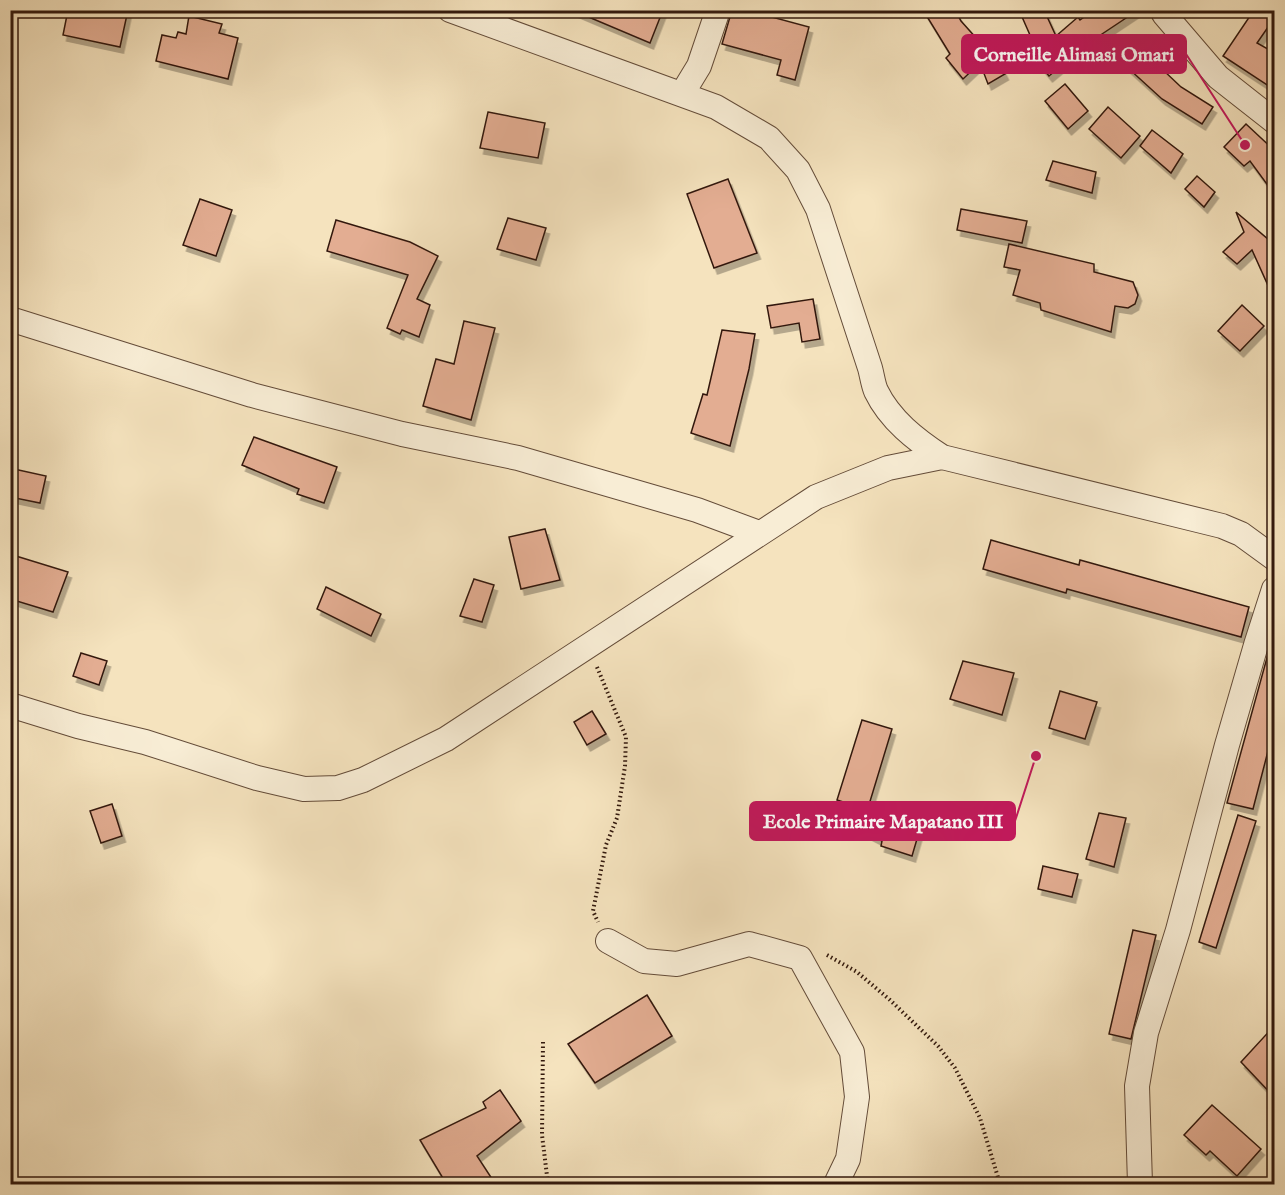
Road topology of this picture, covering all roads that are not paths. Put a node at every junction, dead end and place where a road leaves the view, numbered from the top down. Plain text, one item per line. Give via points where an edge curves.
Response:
1 (450, 10) edge
2 (718, 10) edge
3 (1164, 10) edge
4 (495, 17) edge
5 (682, 94) junction
6 (1275, 121) edge
7 (10, 319) edge
8 (942, 457) junction
9 (759, 533) junction
10 (1275, 558) edge
11 (1275, 589) edge
12 (10, 705) edge
13 (608, 941) road end
14 (836, 1185) edge
15 (1140, 1185) edge

1 - 4 street
2 - 5 street via 699,66
3 - 6 street via 1218,77
4 - 5 street
5 - 8 street via 716,107 769,138 798,170 818,209 875,390 914,438
7 - 9 street via 252,395 402,434 518,458 697,510
8 - 9 street via 856,479 816,497
8 - 10 street via 1222,526
9 - 12 street via 446,739 363,780 338,788 304,789 257,778
11 - 15 street via 1146,1033 1137,1086
13 - 14 street via 644,961 676,964 749,944 800,958 852,1052 857,1097 848,1159

